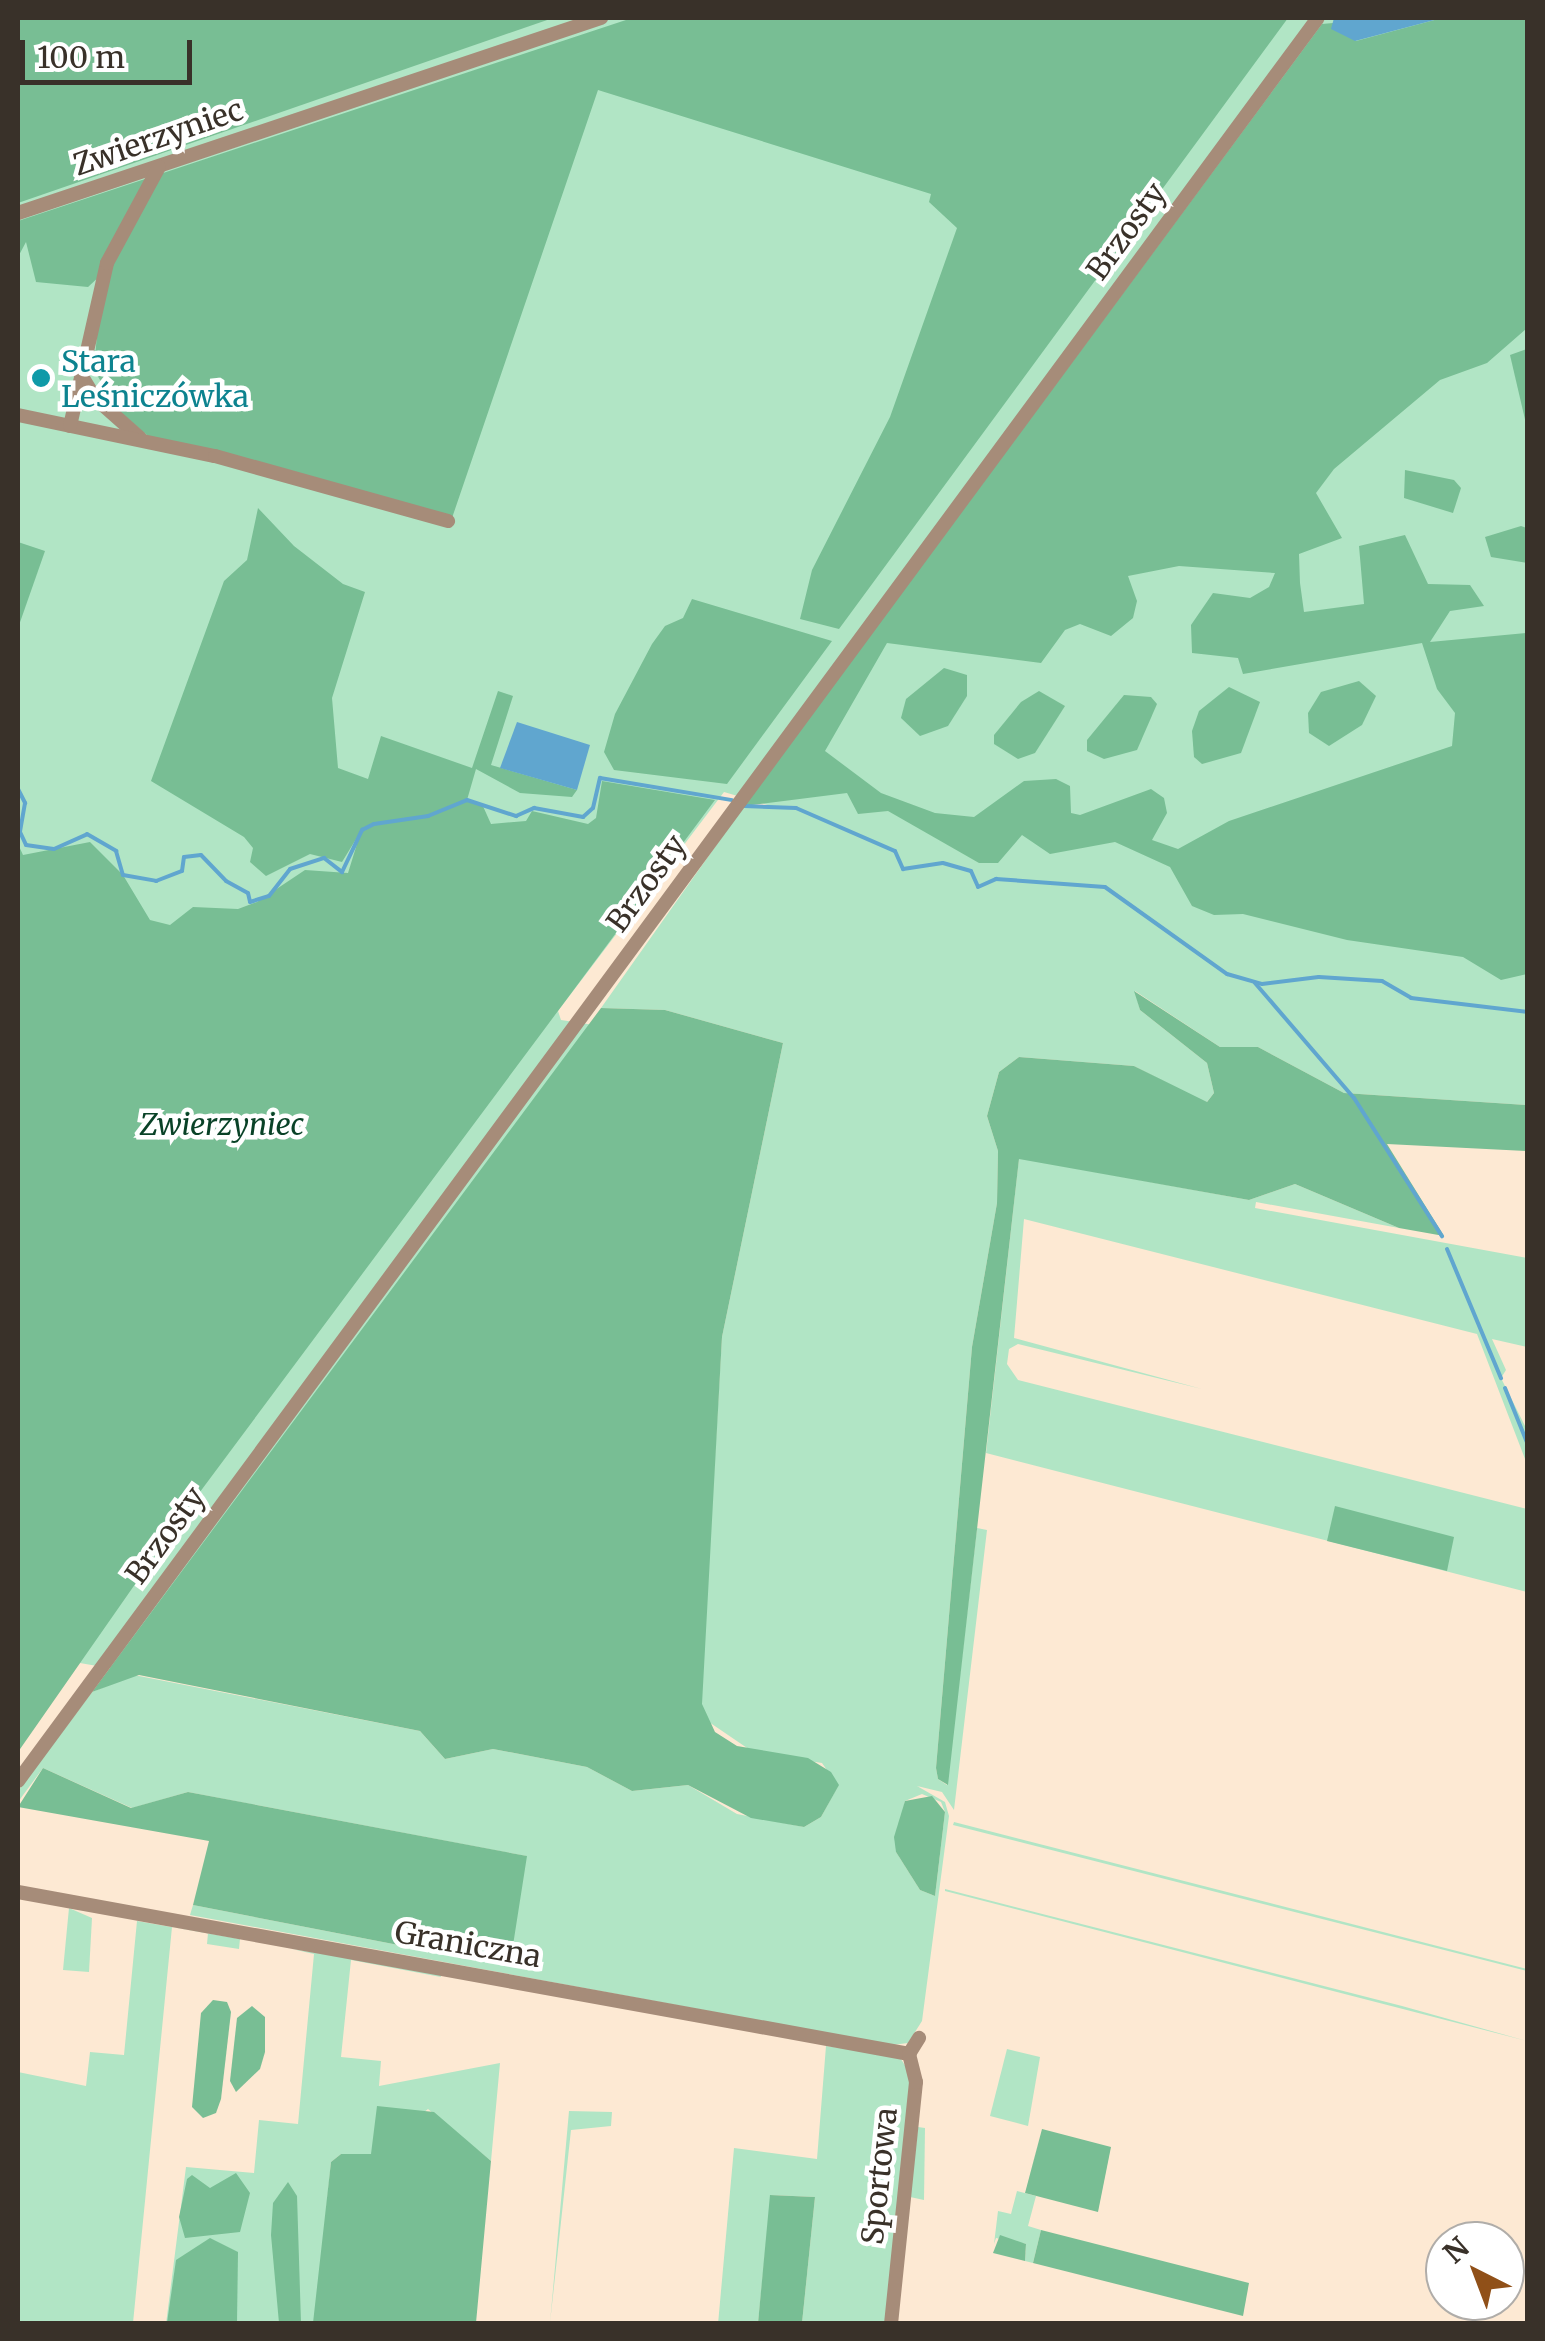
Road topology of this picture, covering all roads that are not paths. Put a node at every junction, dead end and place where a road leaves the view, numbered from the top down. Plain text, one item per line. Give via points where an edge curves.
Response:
1 (601, 18) edge
2 (1318, 18) edge
3 (159, 166) junction
4 (18, 213) edge
5 (83, 378) junction
6 (18, 415) edge
7 (70, 426) junction
8 (140, 439) junction
9 (448, 520) dead end
10 (18, 1782) edge
11 (18, 1892) edge
12 (919, 2038) dead end
13 (908, 2054) junction
14 (891, 2324) edge

1 - 3 street, Zwierzyniec
2 - 10 street, Brzosty
3 - 4 street, Zwierzyniec
3 - 5 street via 107,263
5 - 7 street
5 - 8 street
6 - 7 street
7 - 8 street
8 - 9 street
11 - 13 street, Graniczna
12 - 13 street
13 - 14 street, Sportowa via 916,2082

